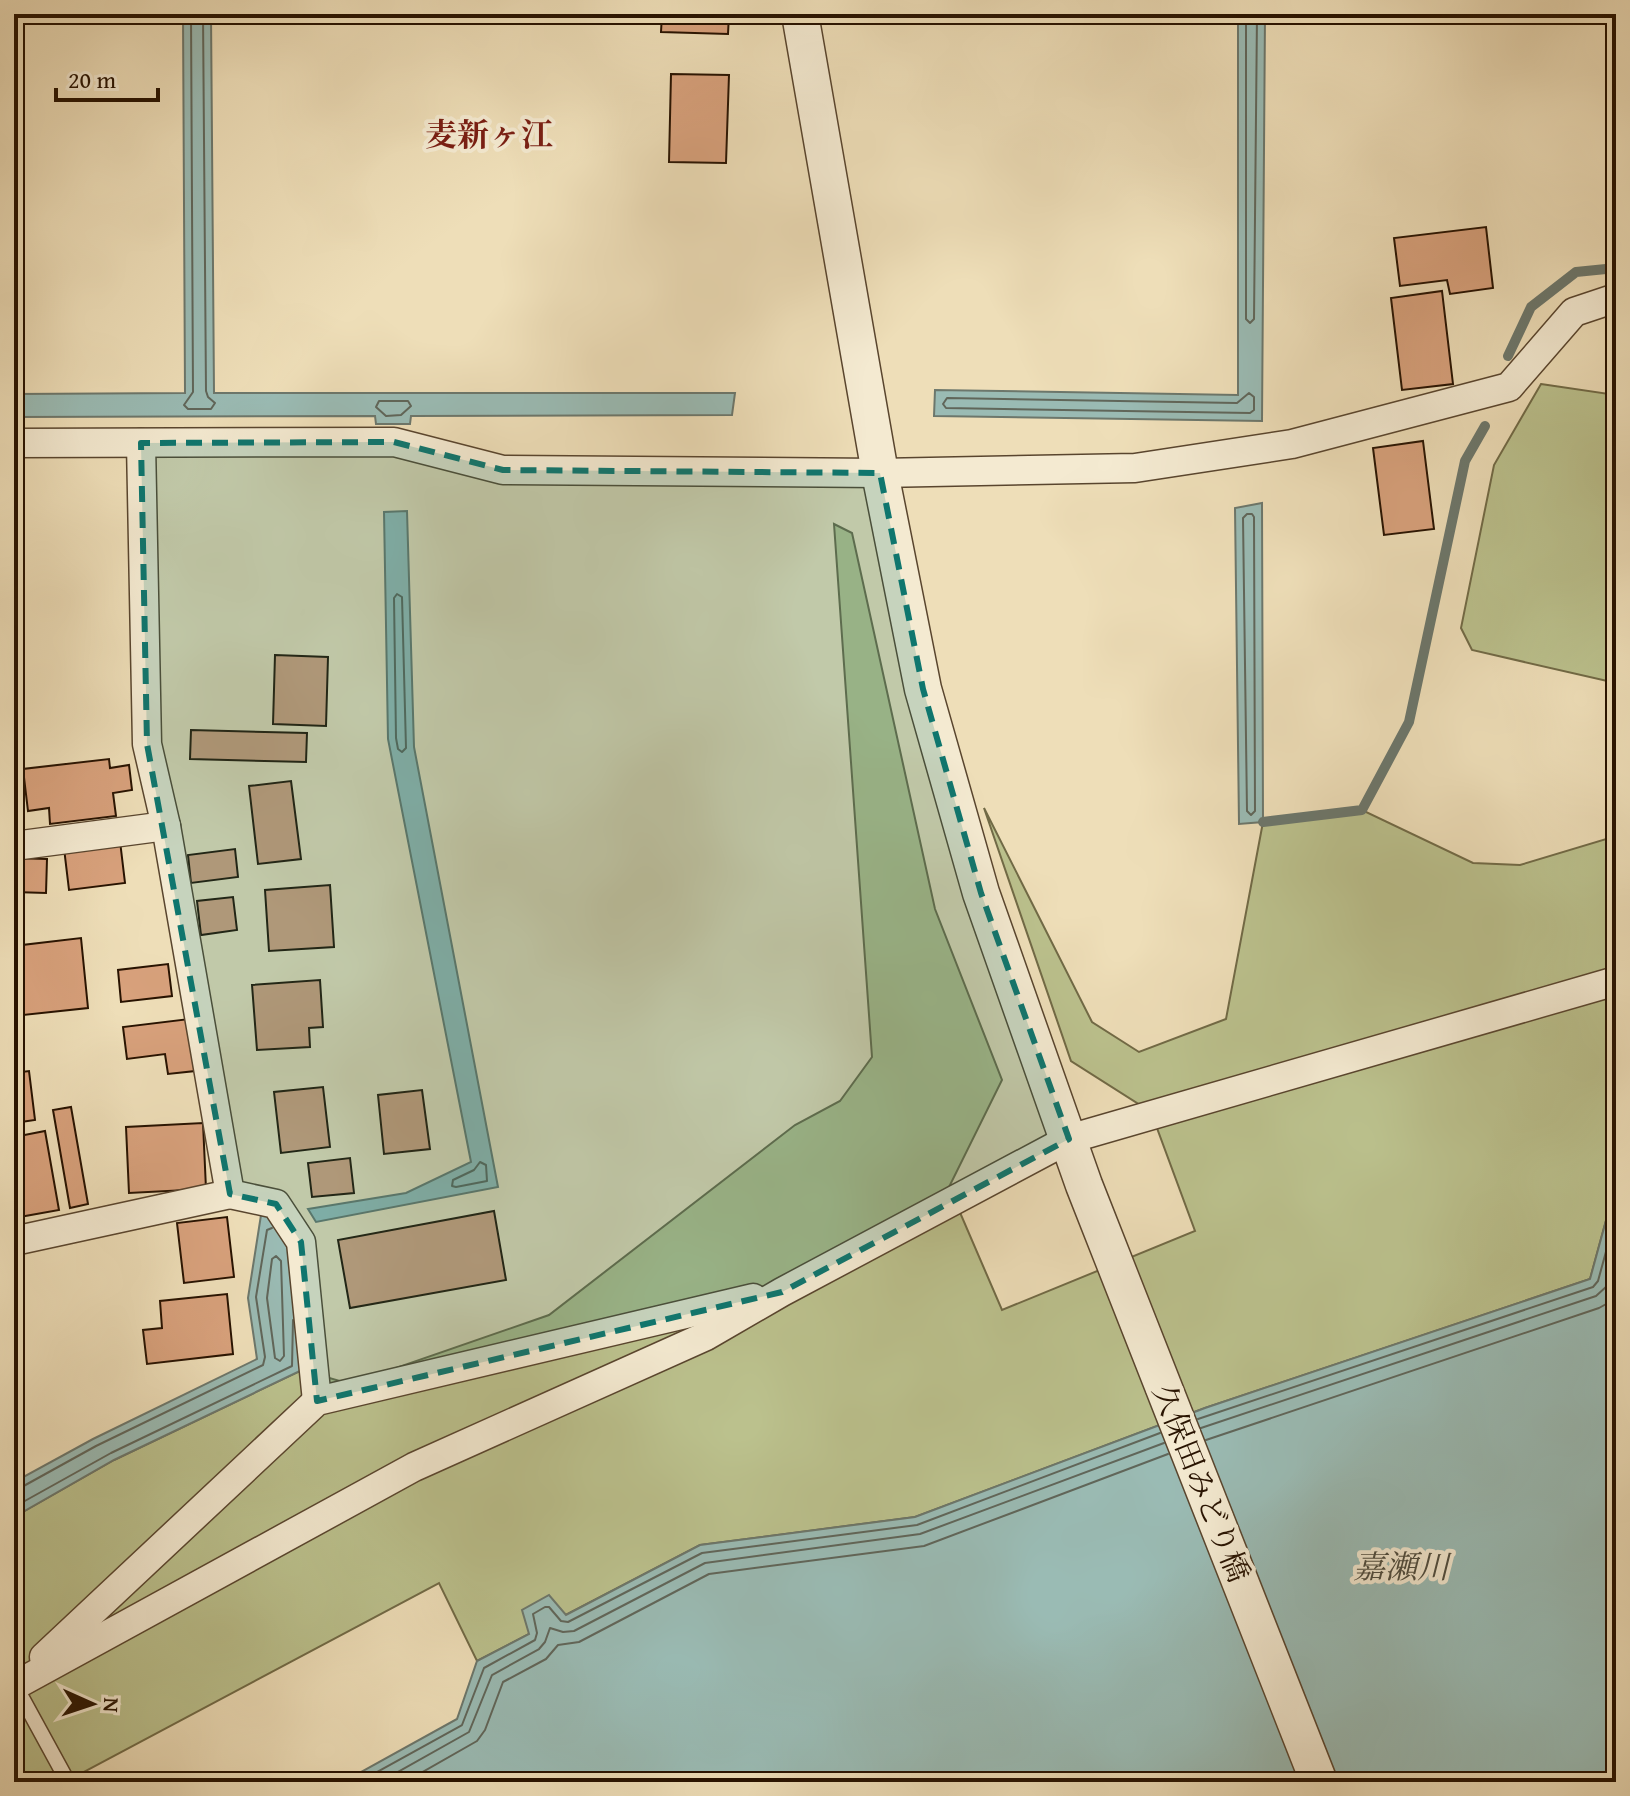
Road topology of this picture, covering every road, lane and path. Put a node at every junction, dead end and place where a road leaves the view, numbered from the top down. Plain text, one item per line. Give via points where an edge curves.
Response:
1 (800, 14) edge
2 (1616, 298) edge
3 (14, 443) edge
4 (141, 443) junction
5 (880, 473) junction
6 (166, 826) junction
7 (14, 846) edge
8 (1616, 981) edge
9 (1069, 1139) junction
10 (230, 1194) junction
11 (14, 1241) edge
12 (782, 1292) junction
13 (317, 1401) junction
14 (14, 1685) edge
15 (68, 1782) edge
16 (1319, 1782) edge

1 - 5 street, 久保田みどり橋
2 - 5 street via 1574,312 1509,387 1292,444 1135,468
3 - 4 street
4 - 5 street via 394,442 503,470
4 - 6 street via 147,744
5 - 9 street, 久保田みどり橋 via 939,747 981,893
6 - 7 street
6 - 10 street
8 - 9 street
9 - 12 street
9 - 16 street, 久保田みどり橋
10 - 11 street
10 - 13 street via 276,1204 301,1242
12 - 13 street
12 - 14 street via 706,1336 414,1467
13 - 14 street
14 - 15 lane

